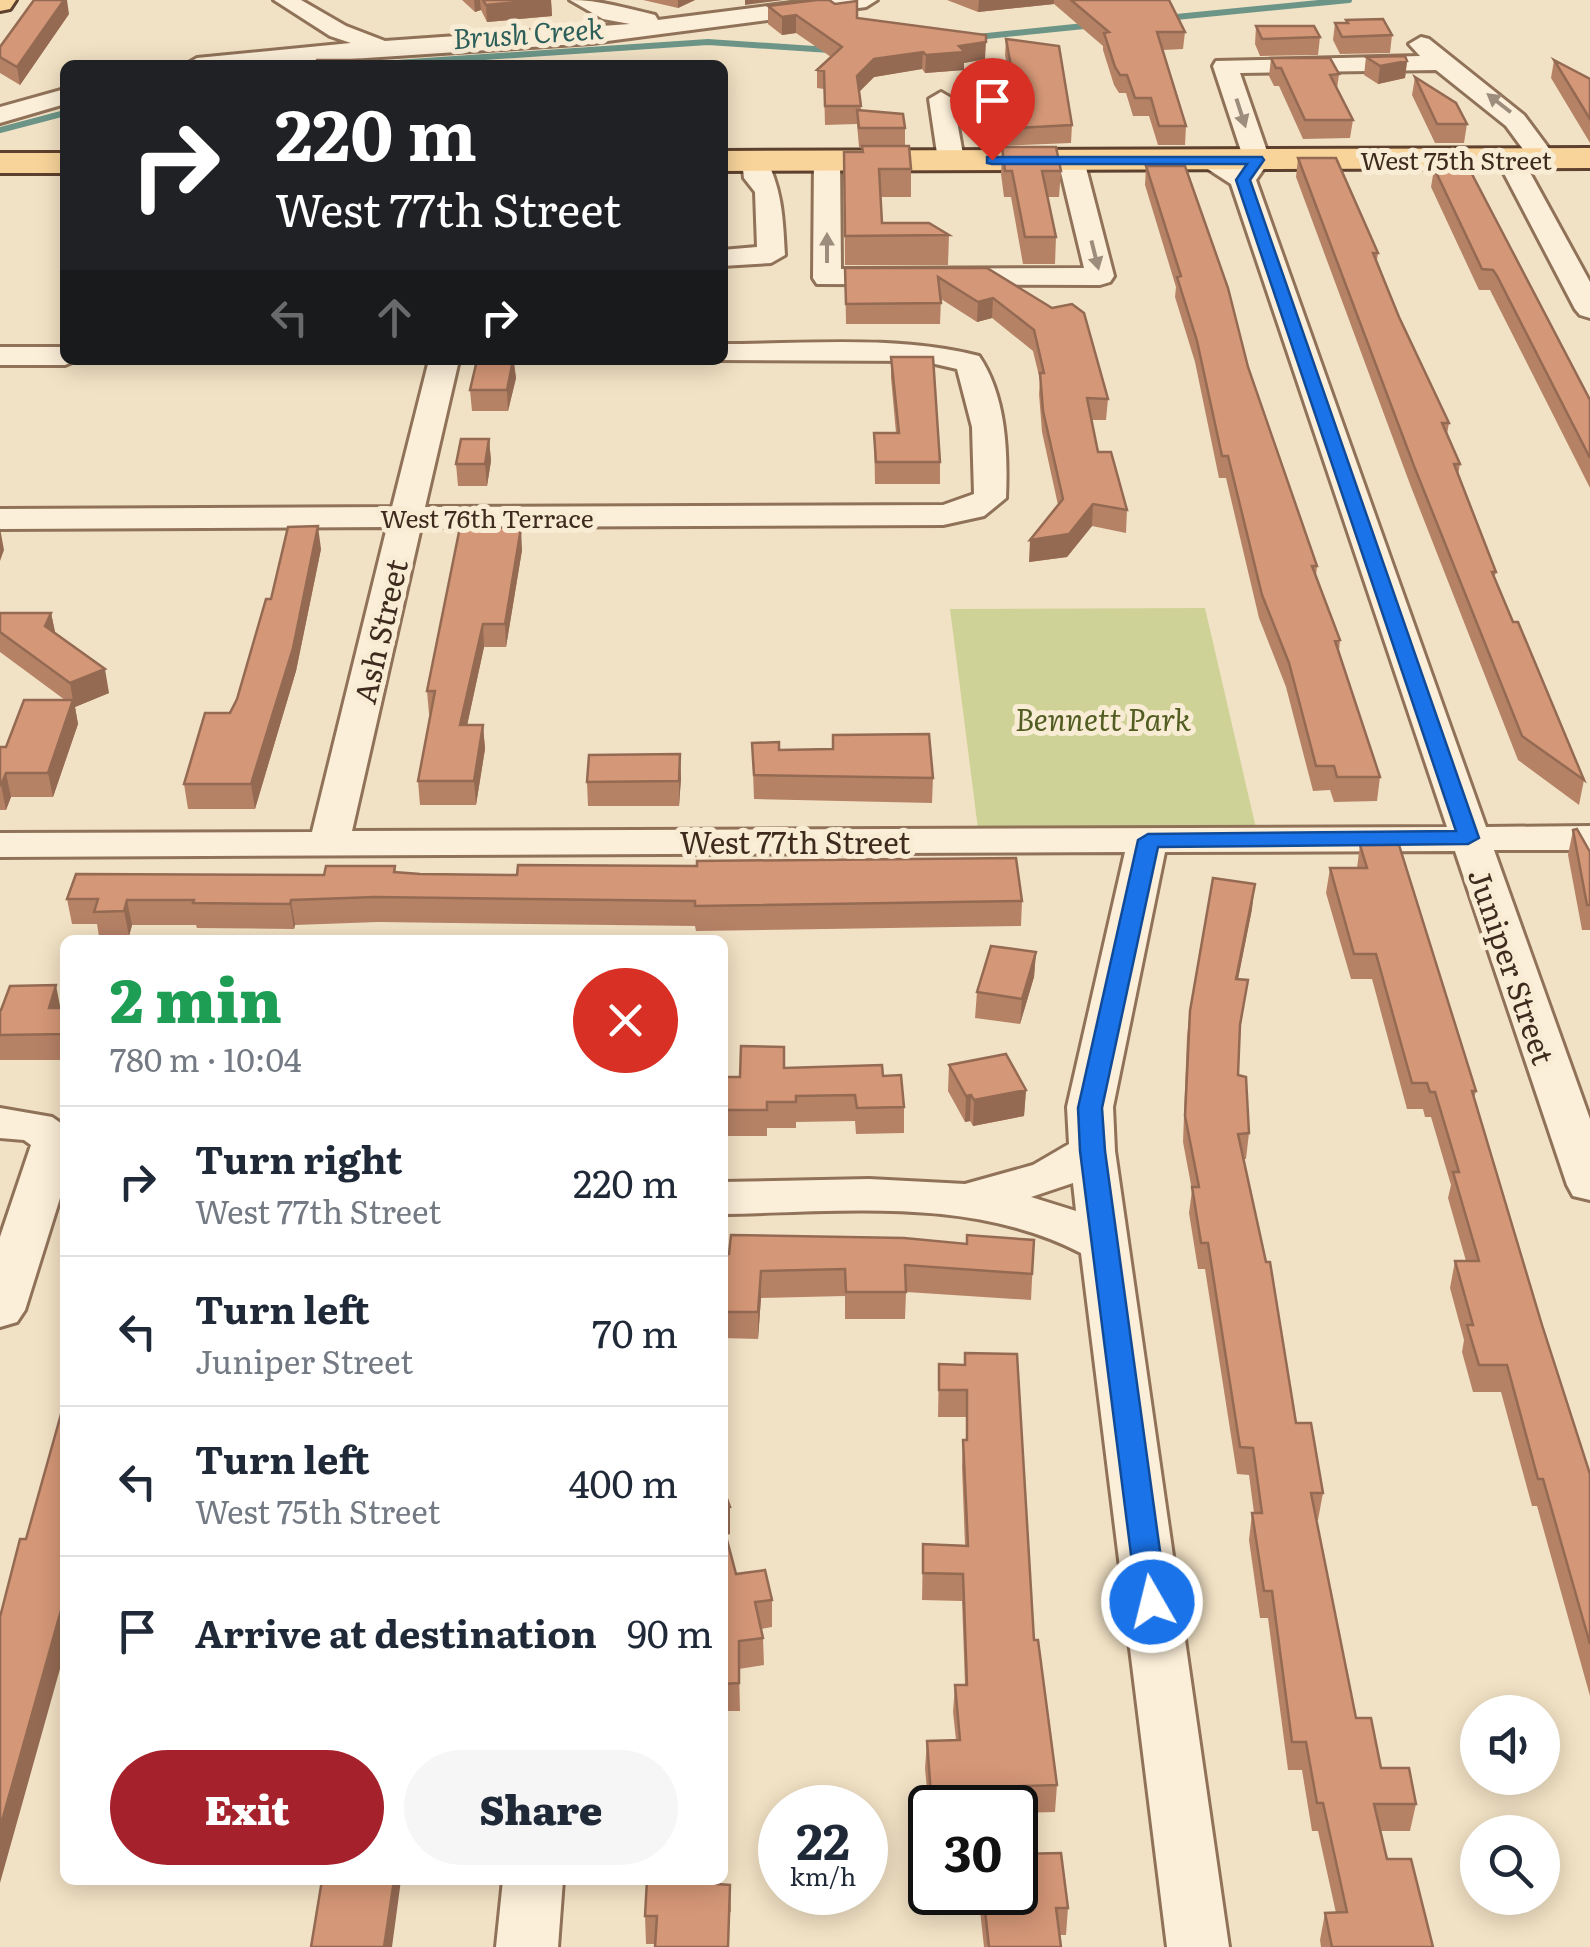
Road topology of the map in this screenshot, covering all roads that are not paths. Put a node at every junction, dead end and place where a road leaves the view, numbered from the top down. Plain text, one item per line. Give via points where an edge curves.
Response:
1 (285, 0) edge
2 (581, 0) edge
3 (866, 0) edge
4 (841, 2) edge
5 (607, 24) junction
6 (338, 31) junction
7 (1412, 34) dead end
8 (403, 48) junction
9 (322, 52) junction
10 (245, 60) edge
11 (1440, 63) junction
12 (60, 97) edge
13 (941, 100) dead end
14 (0, 105) edge
15 (0, 115) edge
16 (1509, 158) junction
17 (1543, 158) junction
18 (1590, 158) edge
19 (827, 160) junction
20 (952, 160) junction
21 (1072, 160) junction
22 (745, 167) edge
23 (1250, 170) junction
24 (770, 233) junction
25 (728, 234) edge
26 (728, 258) edge
27 (1590, 309) edge
28 (728, 353) edge
29 (0, 356) edge
30 (60, 356) edge
31 (443, 365) edge
32 (405, 517) junction
33 (0, 518) edge
34 (1468, 838) junction
35 (1590, 838) edge
36 (1148, 840) junction
37 (329, 843) junction
38 (0, 845) edge
39 (1548, 1067) junction
40 (1590, 1081) edge
41 (18, 1125) edge
42 (1092, 1151) junction
43 (1586, 1156) edge
44 (728, 1198) edge
45 (966, 1198) junction
46 (1104, 1244) junction
47 (0, 1310) edge
48 (533, 1885) edge
49 (527, 1947) edge
50 (1198, 1947) edge

1 - 6 street
2 - 5 street
3 - 4 street
4 - 5 street via 680,25
5 - 8 street
6 - 8 street
6 - 9 street
7 - 11 street
8 - 9 street
9 - 10 street
17 -> 11 street via 1514,114
11 -> 23 street, Juniper Street via 1225,66
12 - 14 street
12 - 15 street
13 - 20 street
16 - 17 main road, West 75th Street
16 - 23 main road, West 75th Street
16 - 27 street
17 - 18 main road, West 75th Street
19 - 20 main road, West 75th Street
21 -> 19 street via 1100,276 827,278
19 - 22 main road, West 75th Street
20 - 21 main road, West 75th Street
21 - 23 main road, West 75th Street via 1207,160
22 - 24 street via 768,191
23 - 34 street, Juniper Street
24 - 25 street
24 - 26 street via 771,255
28 - 32 street, West 76th Terrace via 948,355 968,362 979,376 990,498 943,514
29 - 30 street
31 - 32 street, Ash Street
32 - 33 street, West 76th Terrace
32 - 37 street, Ash Street
34 - 35 street, West 77th Street
34 - 36 street, West 77th Street
34 - 39 street, Juniper Street
36 - 37 street, West 77th Street
36 - 42 street via 1097,1063
37 - 38 street, West 77th Street
39 - 40 street
39 - 43 street, Juniper Street
41 - 47 street via 55,1141
42 - 45 street via 1049,1176
42 - 46 street
44 - 45 street
45 - 46 street via 1033,1211
46 - 50 street
48 - 49 street

